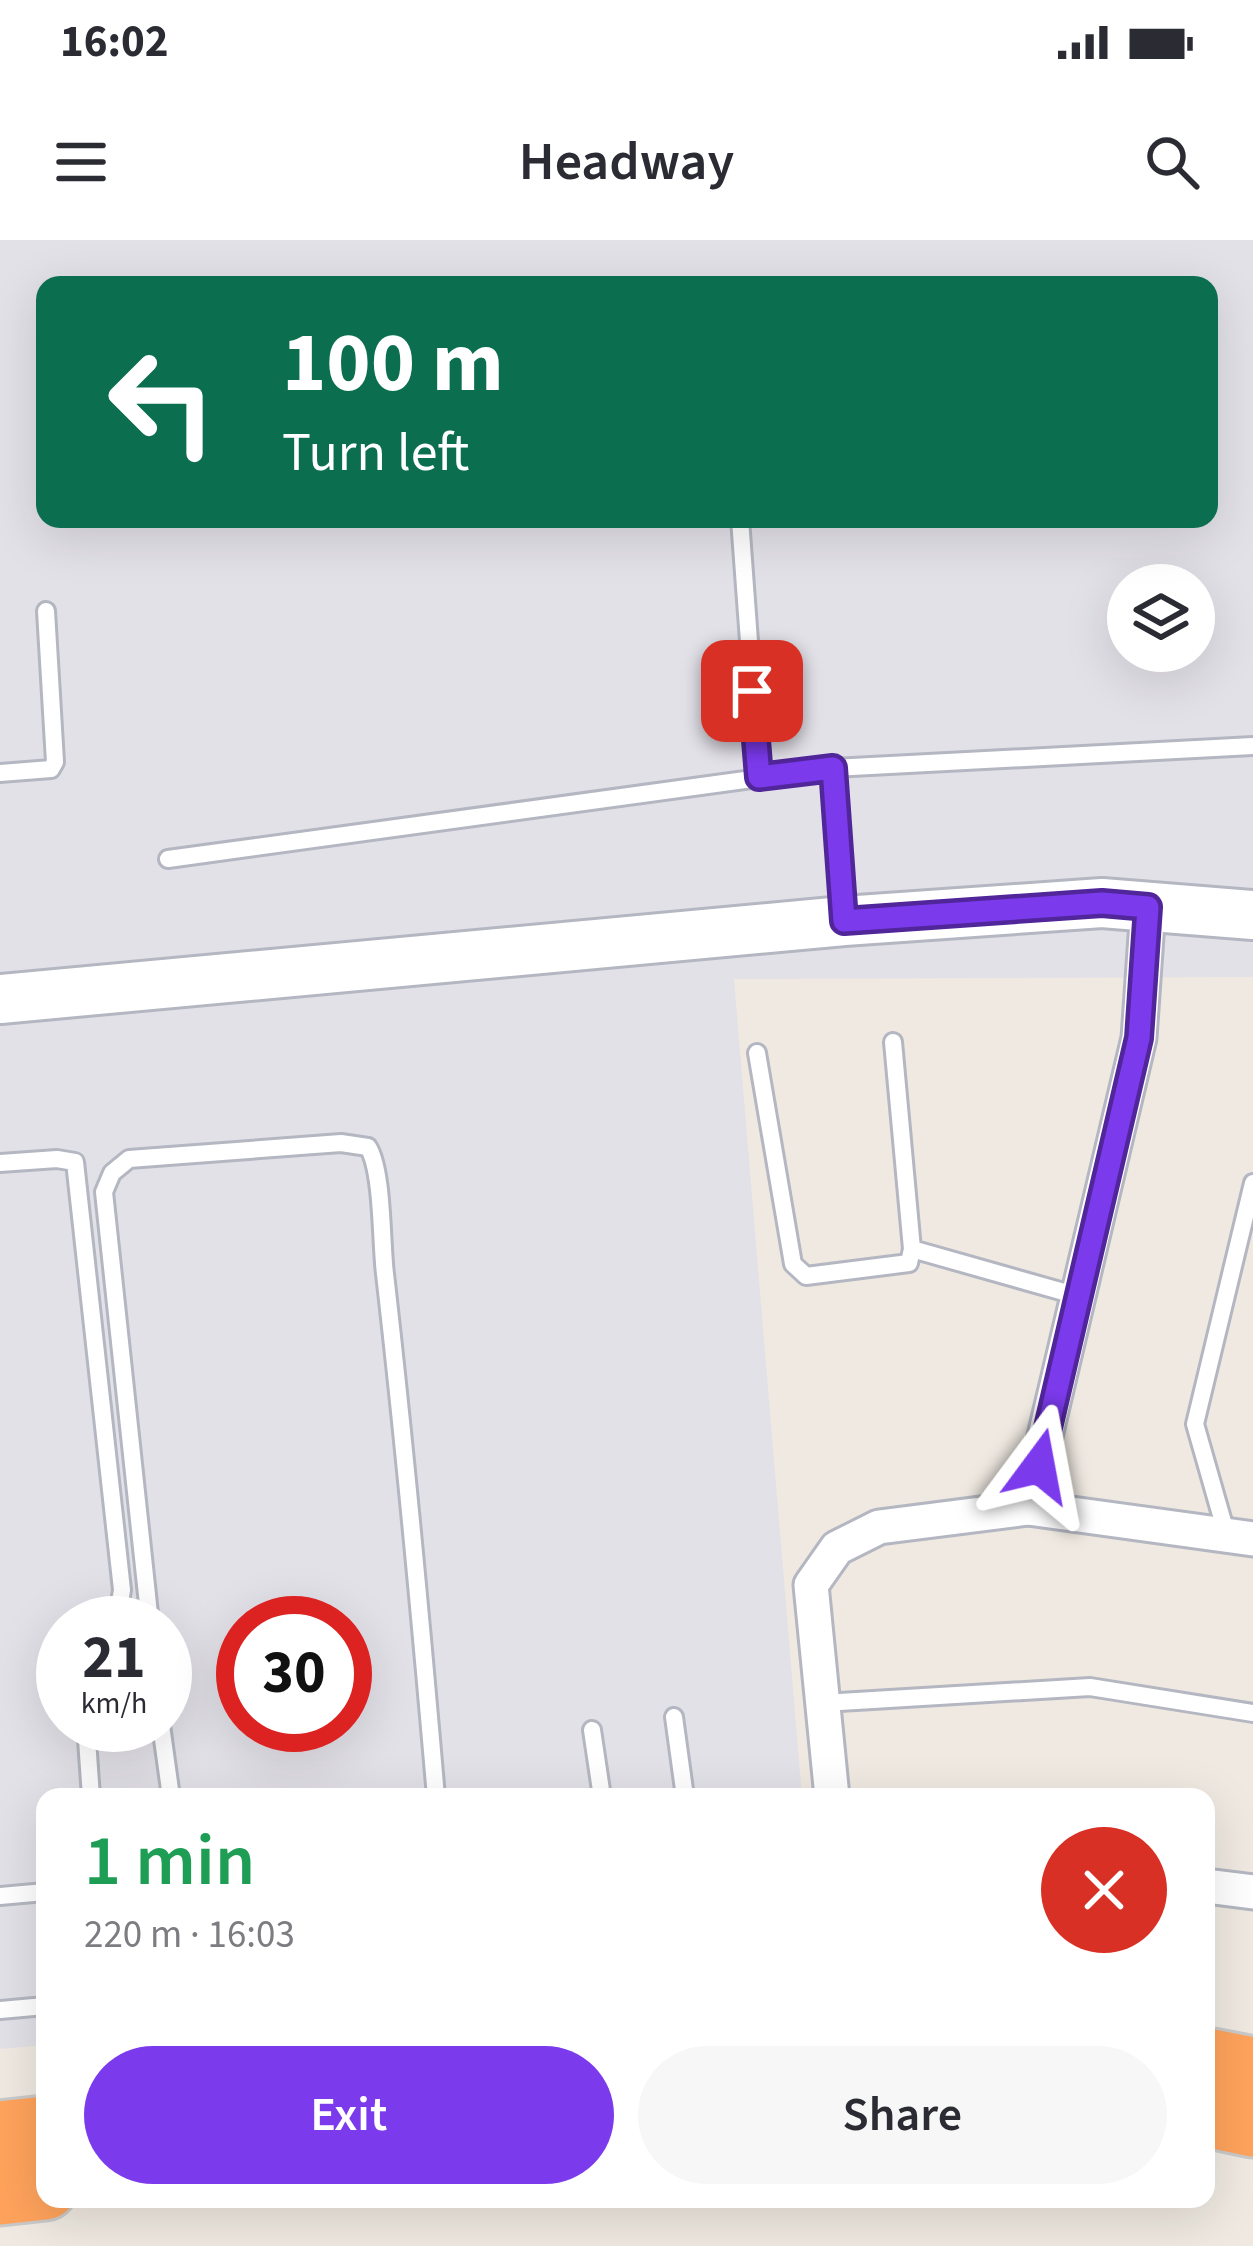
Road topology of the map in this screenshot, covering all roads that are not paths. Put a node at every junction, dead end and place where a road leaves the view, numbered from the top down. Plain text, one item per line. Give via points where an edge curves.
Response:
1 (741, 528) edge
2 (46, 611) dead end
3 (1253, 746) edge
4 (833, 768) junction
5 (0, 773) edge
6 (759, 777) junction
7 (168, 859) dead end
8 (1148, 907) junction
9 (1253, 915) edge
10 (844, 921) junction
11 (0, 999) edge
12 (893, 1042) dead end
13 (757, 1053) dead end
14 (0, 1163) edge
15 (1253, 1183) edge
16 (912, 1249) junction
17 (1078, 1296) junction
18 (1028, 1508) junction
19 (1240, 1537) edge
20 (121, 1596) edge
21 (147, 1596) edge
22 (823, 1703) junction
23 (1253, 1713) edge
24 (674, 1717) dead end
25 (592, 1730) dead end
26 (88, 1752) edge
27 (165, 1752) edge
28 (91, 1788) edge
29 (170, 1788) edge
30 (435, 1788) edge
31 (601, 1788) edge
32 (679, 1788) edge
33 (831, 1788) edge
34 (1215, 1887) edge
35 (1253, 1892) edge
36 (36, 1893) edge
37 (0, 1896) edge
38 (36, 2007) edge
39 (0, 2010) edge
40 (1215, 2062) edge
41 (1253, 2069) edge
42 (1215, 2117) edge
43 (1253, 2125) edge
44 (36, 2129) edge
45 (0, 2133) edge
46 (36, 2189) edge
47 (0, 2193) edge

1 - 6 lane
2 - 5 lane via 55,762 51,769
3 - 4 lane
4 - 6 lane
4 - 10 lane
6 - 7 lane
8 - 9 street
8 - 10 street via 1102,903
8 - 17 street via 1139,1038
10 - 11 street
12 - 16 lane
13 - 16 lane via 793,1264 806,1276 882,1268 908,1263
14 - 20 lane via 75,1162
15 - 19 lane via 1195,1424
16 - 17 lane
17 - 18 street
18 - 19 street
18 - 22 street via 878,1527 837,1548 811,1586
21 - 30 lane via 104,1192 112,1173 129,1159 341,1143 368,1148 377,1161
22 - 23 lane via 1090,1687
22 - 33 street
24 - 32 lane
25 - 31 lane
26 - 28 lane
27 - 29 lane
34 - 35 street
36 - 37 lane
38 - 39 lane
40 - 41 highway
42 - 43 highway
44 - 45 highway
46 - 47 highway

